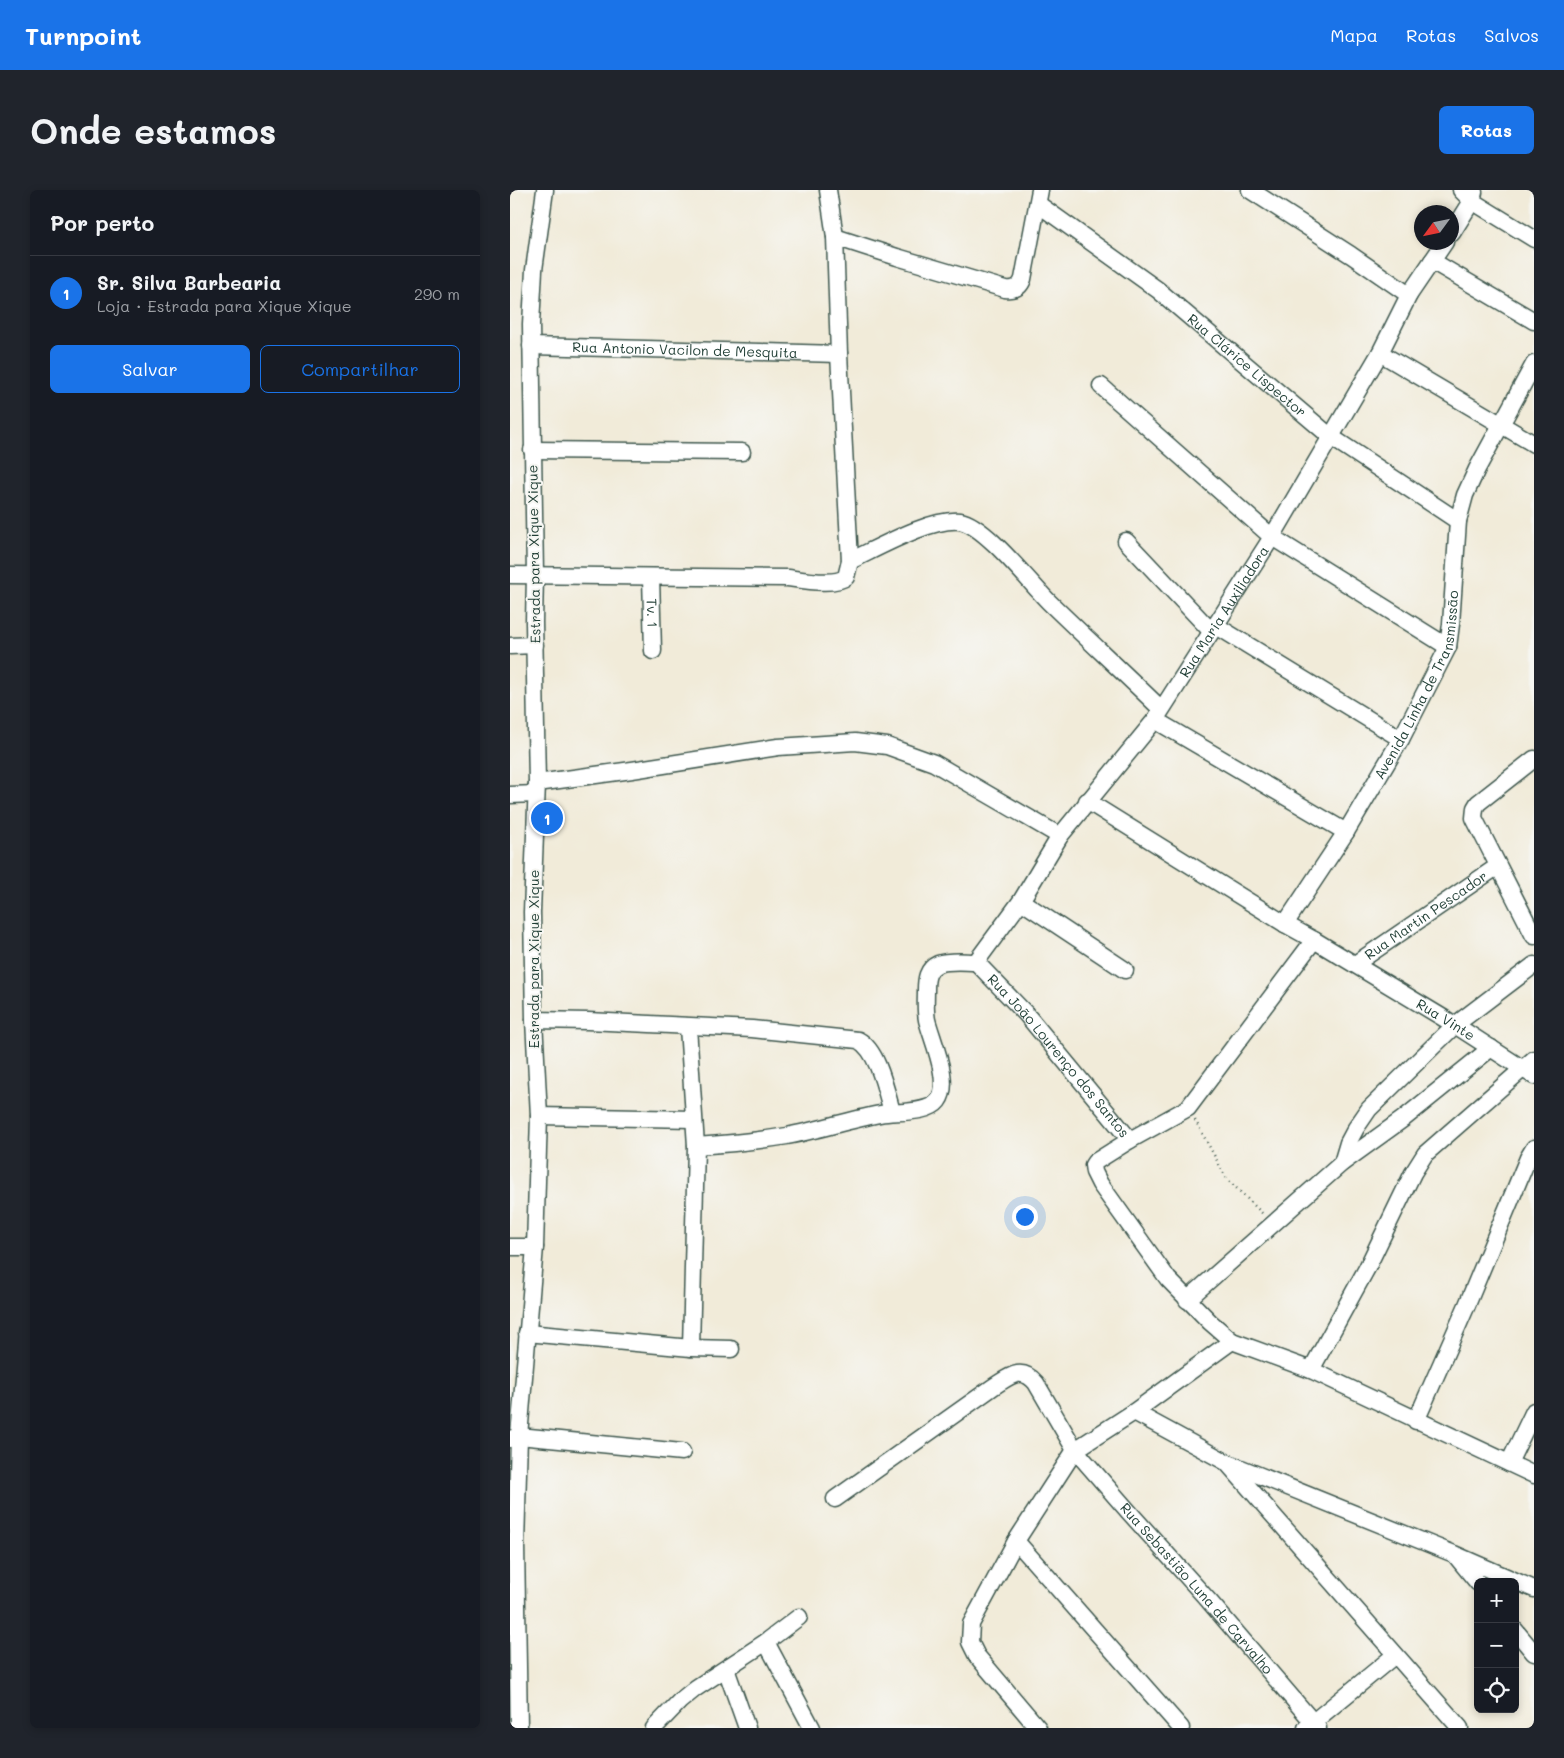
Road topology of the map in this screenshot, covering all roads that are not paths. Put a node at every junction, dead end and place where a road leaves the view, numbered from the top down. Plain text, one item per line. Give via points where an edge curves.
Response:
1 (545, 190) edge
2 (828, 190) edge
3 (1250, 190) edge
4 (1469, 194) edge
5 (1039, 197) edge
6 (1459, 217) edge
7 (835, 236) junction
8 (1534, 239) edge
9 (1440, 250) edge
10 (1432, 261) junction
11 (1409, 295) junction
12 (1534, 321) edge
13 (531, 346) junction
14 (1380, 353) junction
15 (839, 354) junction
16 (1534, 364) edge
17 (1101, 386) dead end
18 (1501, 426) junction
19 (1331, 437) junction
20 (1534, 444) edge
21 (532, 450) junction
22 (742, 452) dead end
23 (1458, 521) junction
24 (1272, 537) junction
25 (1126, 541) dead end
26 (850, 561) junction
27 (510, 575) edge
28 (535, 575) junction
29 (651, 576) junction
30 (1213, 628) junction
31 (535, 645) junction
32 (510, 646) edge
33 (1448, 648) junction
34 (653, 651) dead end
35 (1158, 714) junction
36 (1401, 740) junction
37 (1534, 758) edge
38 (537, 788) junction
39 (510, 795) edge
40 (1087, 801) junction
41 (1346, 832) junction
42 (1060, 836) junction
43 (1498, 866) junction
44 (1021, 901) junction
45 (1285, 924) junction
46 (1534, 936) edge
47 (1314, 940) junction
48 (976, 962) junction
49 (1355, 964) junction
50 (1534, 966) edge
51 (1125, 970) dead end
52 (534, 1020) junction
53 (1455, 1025) junction
54 (688, 1027) junction
55 (1491, 1048) junction
56 (1530, 1068) edge
57 (892, 1112) junction
58 (539, 1116) junction
59 (693, 1119) junction
60 (1130, 1140) junction
61 (696, 1146) junction
62 (1534, 1148) edge
63 (1342, 1163) junction
64 (510, 1247) edge
65 (535, 1247) junction
66 (1187, 1300) junction
67 (527, 1333) junction
68 (1232, 1341) junction
69 (691, 1348) junction
70 (731, 1349) dead end
71 (1310, 1370) junction
72 (1534, 1411) edge
73 (1134, 1412) junction
74 (1416, 1421) junction
75 (515, 1438) edge
76 (1075, 1450) junction
77 (682, 1452) dead end
78 (1226, 1462) junction
79 (1509, 1463) junction
80 (1534, 1475) edge
81 (835, 1499) dead end
82 (1016, 1540) junction
83 (513, 1547) edge
84 (1454, 1554) junction
85 (1474, 1578) edge
86 (1534, 1589) edge
87 (799, 1617) dead end
88 (1519, 1635) edge
89 (766, 1642) junction
90 (1534, 1653) edge
91 (1395, 1654) junction
92 (726, 1670) junction
93 (516, 1726) edge
94 (1312, 1726) edge
95 (654, 1728) edge
96 (747, 1728) edge
97 (812, 1728) edge
98 (1038, 1728) edge
99 (1181, 1728) edge
100 (1460, 1728) edge

1 - 13 street, Estrada para Xique Xique via 534,270
2 - 7 street
3 - 11 street
4 - 6 street
4 - 8 street
5 - 7 street via 1023,280 1014,289 1005,289
5 - 19 street, Rua Clárice Lispector via 1158,290
7 - 15 street
9 - 10 street, Rua Maria Auxiliadora
10 - 11 street, Rua Maria Auxiliadora
10 - 12 street
11 - 14 street, Rua Maria Auxiliadora
13 - 15 street, Rua Antonio Vacilon de Mesquita
13 - 21 street, Estrada para Xique Xique
14 - 18 street
14 - 19 street, Rua Maria Auxiliadora
15 - 26 street
16 - 18 street, Avenida Linha de Transmissão
17 - 24 street
18 - 20 street
18 - 23 street, Avenida Linha de Transmissão via 1465,495
19 - 23 street, Rua Clárice Lispector
19 - 24 street, Rua Maria Auxiliadora
21 - 22 street
21 - 28 street, Estrada para Xique Xique
23 - 33 street, Avenida Linha de Transmissão
24 - 30 street, Rua Maria Auxiliadora
24 - 33 street
25 - 30 street
26 - 29 street via 848,573 841,581
26 - 35 street via 928,526 962,522 993,542
27 - 28 street
28 - 29 street
28 - 31 street, Estrada para Xique Xique
29 - 34 street, Tv. 1
30 - 35 street, Rua Maria Auxiliadora
30 - 36 street
31 - 32 street
31 - 38 street, Estrada para Xique Xique
33 - 36 street, Avenida Linha de Transmissão
35 - 40 street, Rua Maria Auxiliadora
35 - 41 street
36 - 41 street, Avenida Linha de Transmissão
37 - 43 street via 1478,803 1474,812 1476,825
38 - 39 street
38 - 42 street via 778,747 855,742 887,746 934,763
38 - 52 street, Estrada para Xique Xique via 532,912
40 - 42 street, Rua Maria Auxiliadora
40 - 45 street, Rua Vinte
41 - 45 street, Avenida Linha de Transmissão
42 - 44 street, Rua Maria Auxiliadora
43 - 46 street
43 - 49 street, Rua Martin Pescador
44 - 48 street, Rua Maria Auxiliadora
44 - 51 street
45 - 47 street, Rua Vinte
47 - 49 street, Rua Vinte
47 - 60 street via 1188,1108
48 - 57 street via 939,964 928,974 927,1018 943,1081 941,1096 931,1107
48 - 60 street, Rua João Lourenço dos Santos via 1026,1014
49 - 53 street, Rua Vinte
50 - 53 street
52 - 54 street
52 - 58 street, Estrada para Xique Xique
53 - 55 street, Rua Vinte
53 - 63 street via 1369,1109 1348,1143
54 - 57 street via 752,1029 858,1040 875,1058
54 - 59 street
55 - 56 street, Rua Vinte
55 - 63 street
56 - 71 street via 1425,1154
57 - 61 street via 788,1136
58 - 59 street
58 - 65 street, Estrada para Xique Xique
59 - 61 street
60 - 66 street, Rua João Lourenço dos Santos via 1093,1165 1094,1172 1168,1280
61 - 69 street
62 - 74 street
63 - 66 street
64 - 65 street
65 - 67 street, Estrada para Xique Xique
66 - 68 street
67 - 69 street
67 - 75 street, Estrada para Xique Xique
68 - 71 street
68 - 73 street
69 - 70 street
71 - 74 street
72 - 79 street
73 - 76 street
73 - 78 street
74 - 79 street
75 - 77 street
75 - 83 street, Estrada para Xique Xique
76 - 81 street, Rua Sebastião Luna de Carvalho via 1036,1383 1030,1376 1018,1373 993,1387
76 - 82 street
76 - 94 street, Rua Sebastião Luna de Carvalho via 1209,1601
78 - 84 street
78 - 91 street
79 - 80 street
82 - 98 street via 971,1624 970,1642 977,1656
82 - 99 street
83 - 93 street, Estrada para Xique Xique
84 - 85 street
84 - 86 street
87 - 89 street
88 - 90 street
89 - 92 street
89 - 97 street
91 - 94 street
91 - 100 street
92 - 95 street via 680,1701
92 - 96 street

